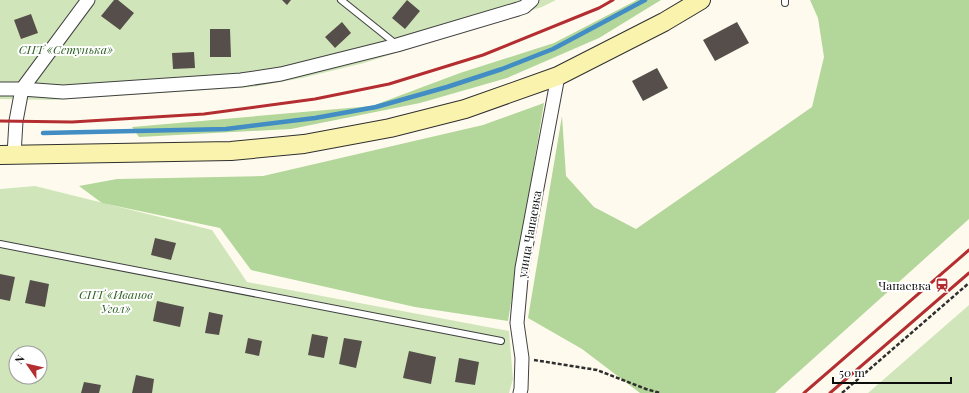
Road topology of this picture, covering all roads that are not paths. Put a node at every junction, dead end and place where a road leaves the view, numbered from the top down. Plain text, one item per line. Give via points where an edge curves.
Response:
1 (88, 0) edge
2 (341, 0) edge
3 (532, 0) edge
4 (701, 0) edge
5 (397, 45) junction
6 (558, 76) junction
7 (0, 88) edge
8 (22, 89) junction
9 (7, 155) edge
10 (0, 244) edge
11 (501, 342) dead end
12 (520, 393) edge

1 - 8 street
2 - 5 lane
3 - 5 street via 524,7
4 - 6 main road via 651,29
5 - 8 street via 281,74 241,80 63,92
6 - 9 main road via 465,109 390,128 304,144 231,151
6 - 12 street, улица Чапаевка via 522,268 517,323 522,358
7 - 8 street
8 - 9 street
10 - 11 lane

